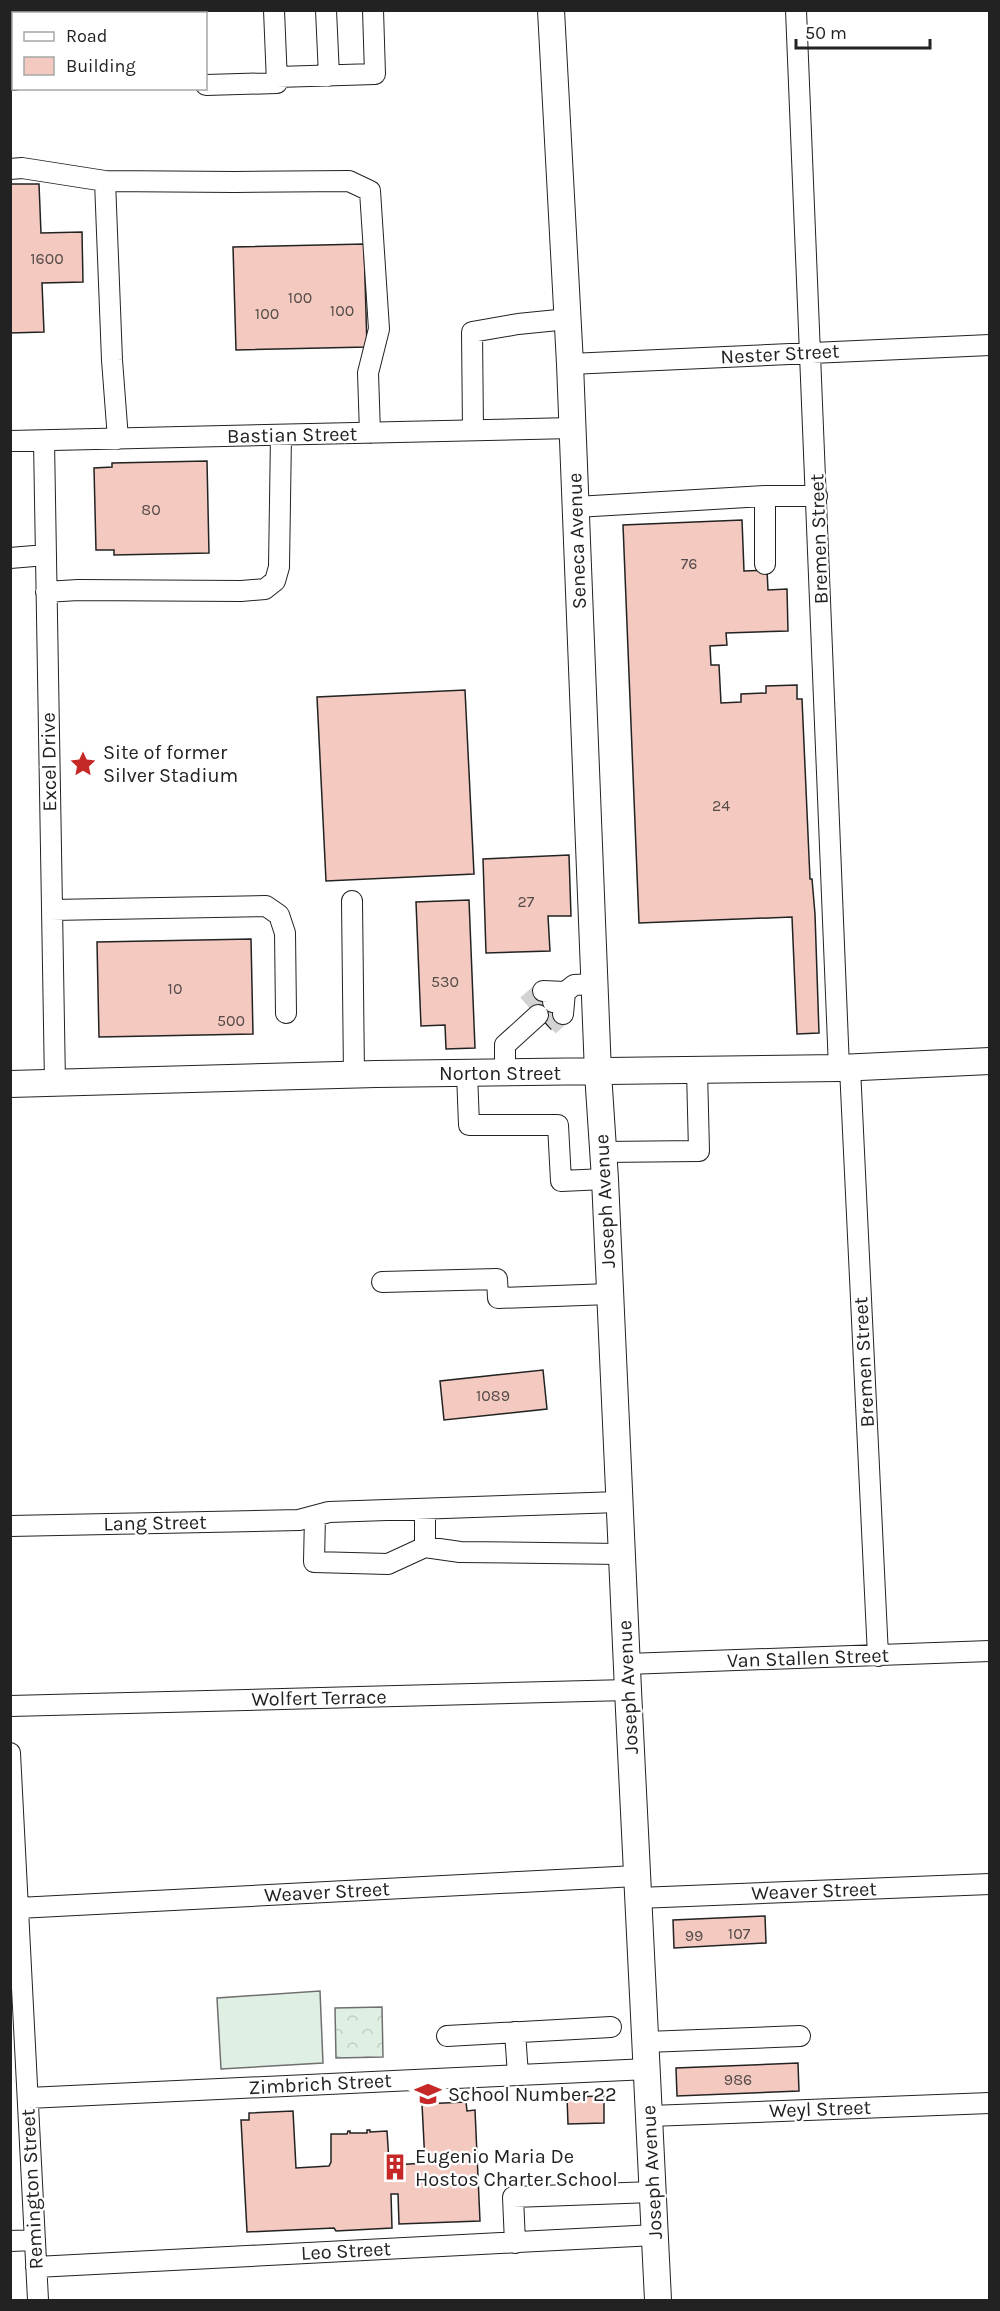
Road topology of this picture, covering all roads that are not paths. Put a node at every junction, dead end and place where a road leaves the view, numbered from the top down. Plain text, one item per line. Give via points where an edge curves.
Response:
1 (274, 10) edge
2 (326, 10) edge
3 (373, 10) edge
4 (550, 10) edge
5 (796, 10) edge
6 (329, 76) junction
7 (277, 80) junction
8 (207, 84) edge
9 (10, 169) edge
10 (105, 181) junction
11 (568, 319) junction
12 (990, 345) edge
13 (812, 353) junction
14 (570, 364) junction
15 (573, 428) junction
16 (473, 430) junction
17 (370, 433) junction
18 (281, 435) junction
19 (118, 439) junction
20 (10, 441) edge
21 (44, 441) junction
22 (765, 496) junction
23 (817, 496) junction
24 (576, 507) junction
25 (46, 555) junction
26 (10, 558) edge
27 (765, 564) dead end
28 (46, 592) junction
29 (352, 901) dead end
30 (52, 910) junction
31 (594, 984) junction
32 (286, 1012) dead end
33 (990, 1061) edge
34 (845, 1068) junction
35 (697, 1071) junction
36 (467, 1073) junction
37 (505, 1073) junction
38 (598, 1073) junction
39 (354, 1075) junction
40 (55, 1083) junction
41 (10, 1084) edge
42 (603, 1152) junction
43 (605, 1179) junction
44 (381, 1282) dead end
45 (610, 1294) junction
46 (619, 1502) junction
47 (425, 1509) junction
48 (307, 1518) junction
49 (10, 1526) edge
50 (425, 1547) junction
51 (621, 1554) junction
52 (990, 1652) edge
53 (878, 1656) junction
54 (627, 1664) junction
55 (628, 1690) junction
56 (10, 1706) edge
57 (10, 1753) edge
58 (11, 1791) edge
59 (990, 1884) edge
60 (637, 1887) junction
61 (18, 1908) junction
62 (611, 2027) dead end
63 (515, 2032) junction
64 (447, 2036) dead end
65 (800, 2036) dead end
66 (646, 2042) junction
67 (18, 2053) edge
68 (648, 2069) junction
69 (518, 2075) junction
70 (28, 2098) junction
71 (990, 2103) edge
72 (650, 2116) junction
73 (653, 2192) junction
74 (655, 2235) junction
75 (35, 2240) junction
76 (10, 2241) edge
77 (515, 2243) junction
78 (36, 2267) junction
79 (38, 2301) edge
80 (658, 2301) edge

1 - 7 street
2 - 6 street
3 - 6 street via 375,74
4 - 11 main road, Seneca Avenue
5 - 13 street, Bremen Street
6 - 7 street
7 - 8 street
9 - 10 street
10 - 17 street via 349,181 370,191 379,329 368,373
10 - 19 street
11 - 14 main road, Seneca Avenue
11 - 16 street via 472,332
12 - 13 street, Nester Street
13 - 14 street, Nester Street
13 - 23 street, Bremen Street
14 - 15 main road, Seneca Avenue
15 - 16 street, Bastian Street
15 - 24 main road, Seneca Avenue
16 - 17 street, Bastian Street
17 - 18 street, Bastian Street
18 - 19 street, Bastian Street
18 - 28 street via 279,567 275,581 265,589
19 - 21 street, Bastian Street
20 - 21 street, Bastian Street
21 - 25 street, Excel Drive
22 - 23 street
22 - 24 street
22 - 27 street
23 - 34 street, Bremen Street
24 - 31 main road, Seneca Avenue
25 - 26 street
25 - 28 street, Excel Drive
28 - 30 street, Excel Drive
29 - 39 street
30 - 32 street via 266,906 279,915 285,933
30 - 40 street, Excel Drive
31 - 37 street via 574,985 505,1045
31 - 38 main road, Seneca Avenue
33 - 34 main road, Norton Street
34 - 35 main road, Norton Street
34 - 53 street, Bremen Street
35 - 38 main road, Norton Street
35 - 42 street via 699,1151
36 - 37 main road, Norton Street
36 - 39 main road, Norton Street
36 - 43 street via 470,1125 558,1125 561,1181
37 - 38 main road, Norton Street
38 - 42 main road, Joseph Avenue
39 - 40 main road, Norton Street
40 - 41 main road, Norton Street
42 - 43 main road, Joseph Avenue
43 - 45 main road, Joseph Avenue
44 - 45 street via 497,1279 498,1298
45 - 46 main road, Joseph Avenue
46 - 47 street, Lang Street
46 - 51 main road, Joseph Avenue
47 - 48 street, Lang Street via 329,1512
47 - 50 street
48 - 49 street, Lang Street
48 - 50 street via 314,1562 388,1564
50 - 51 street via 460,1552
51 - 54 main road, Joseph Avenue
52 - 53 street, Van Stallen Street
53 - 54 street, Van Stallen Street
54 - 55 main road, Joseph Avenue
55 - 56 street, Wolfert Terrace
55 - 60 main road, Joseph Avenue
57 - 58 street, Remington Street
58 - 61 street, Remington Street
59 - 60 street, Weaver Street
60 - 61 street, Weaver Street
60 - 66 main road, Joseph Avenue
61 - 67 street, Remington Street
62 - 63 street
63 - 64 street
63 - 69 street
65 - 66 street
66 - 68 main road, Joseph Avenue
67 - 70 street, Remington Street
68 - 69 street, Zimbrich Street
68 - 72 main road, Joseph Avenue
69 - 70 street, Zimbrich Street
70 - 75 street, Remington Street
71 - 72 street, Weyl Street
72 - 73 main road, Joseph Avenue
73 - 74 main road, Joseph Avenue
73 - 77 street via 513,2197
74 - 77 street, Leo Street
74 - 80 main road, Joseph Avenue
75 - 76 street
75 - 78 street, Remington Street
77 - 78 street, Leo Street
78 - 79 street, Remington Street

